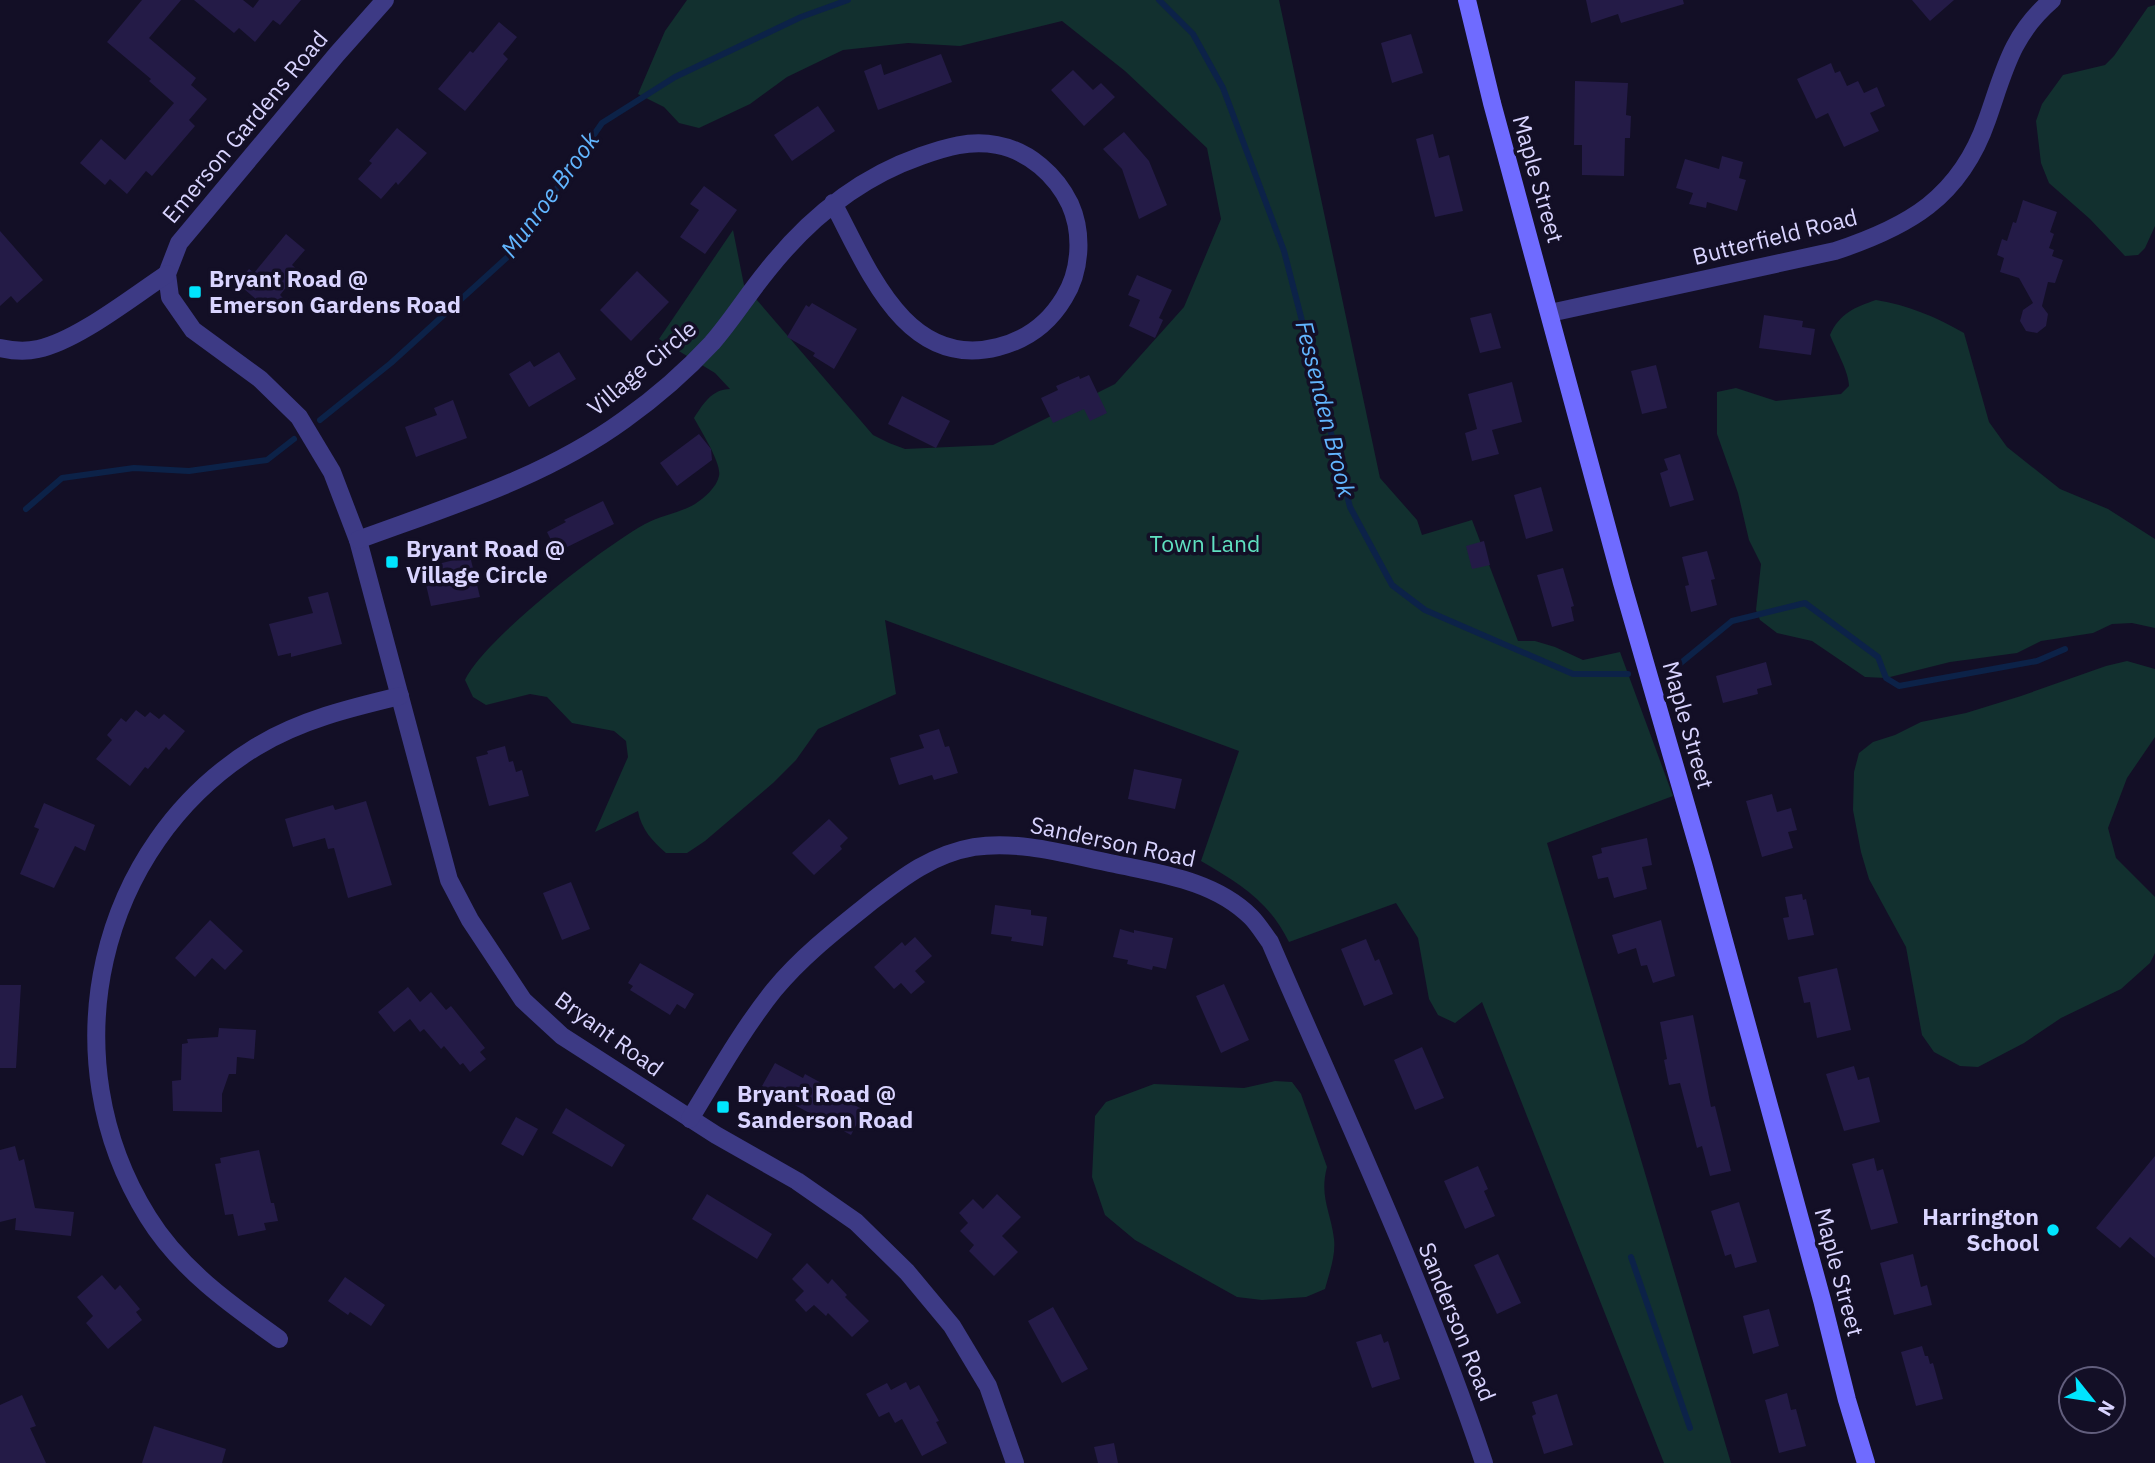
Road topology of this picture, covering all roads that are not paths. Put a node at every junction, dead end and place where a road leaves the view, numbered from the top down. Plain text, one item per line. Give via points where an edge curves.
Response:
1 (386, 0) edge
2 (1467, 0) edge
3 (2052, 0) edge
4 (832, 202) junction
5 (167, 274) junction
6 (170, 297) joint
7 (1550, 313) junction
8 (0, 348) edge
9 (358, 540) junction
10 (400, 696) junction
11 (690, 1119) junction
12 (279, 1339) dead end
13 (1016, 1463) edge
14 (1484, 1463) edge
15 (1866, 1463) edge

1 - 5 street, Emerson Gardens Road via 179,243
2 - 7 main road, Maple Street
3 - 7 street, Butterfield Road via 2013,46 1967,164 1944,192 1906,221 1835,251
4 - 4 street, Village Circle via 893,311 927,338 948,346 994,348 1036,330 1066,295 1074,273 1077,228 1059,185 1024,155 1003,147 982,143 939,149 897,164
4 - 9 street, Village Circle via 781,253 711,344 626,419 569,455 504,487
5 - 6 street, Emerson Gardens Road
5 - 8 street via 66,341 17,352
6 - 9 street, Bryant Road via 194,330 260,379 299,417 332,472
7 - 15 main road, Maple Street
9 - 10 street, Bryant Road
10 - 11 street, Bryant Road via 449,880 523,1000 562,1036
10 - 12 street via 287,730 246,754 200,790 168,825 136,875 121,907 101,975 95,1045 99,1081 116,1154 130,1185 148,1219 195,1274
11 - 13 street, Bryant Road via 797,1181 856,1222 907,1272 952,1326 988,1386
11 - 14 street, Sanderson Road via 755,1016 792,971 825,938 925,863 972,848 1023,846 1167,875 1212,891 1252,918 1270,942 1417,1283

